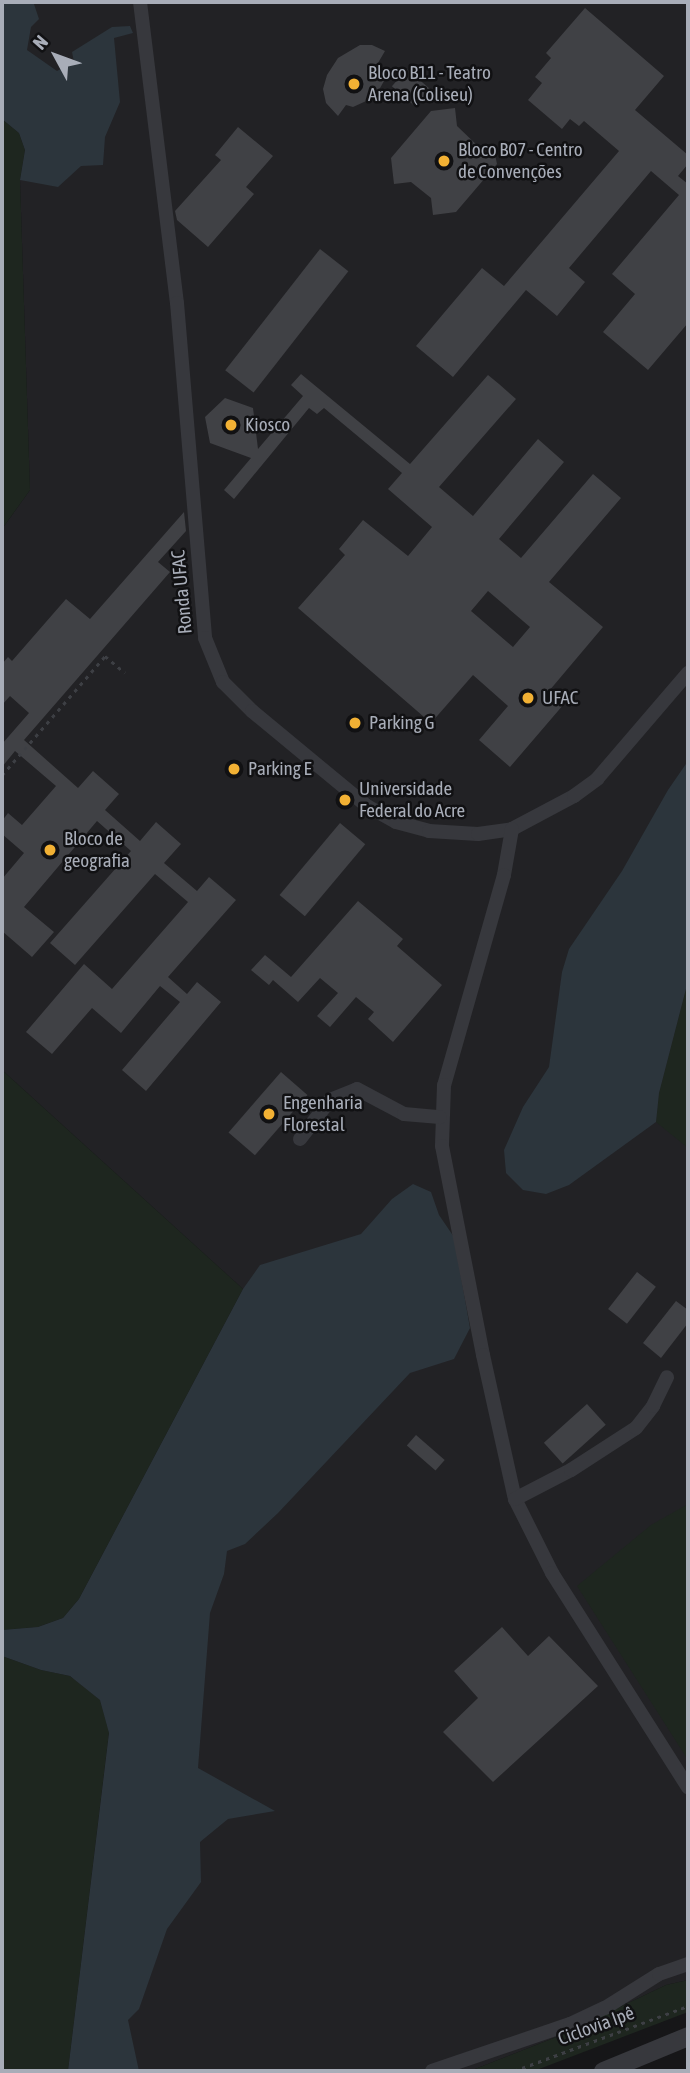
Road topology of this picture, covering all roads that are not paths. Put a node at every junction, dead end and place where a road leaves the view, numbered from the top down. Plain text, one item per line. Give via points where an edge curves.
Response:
1 (140, 2) edge
2 (688, 673) edge
3 (512, 829) junction
4 (440, 1117) junction
5 (300, 1139) dead end
6 (667, 1377) dead end
7 (515, 1499) junction
8 (688, 1787) edge
9 (688, 1964) edge
10 (688, 2036) edge
11 (432, 2071) edge
12 (603, 2071) edge

1 - 3 street, Ronda UFAC via 178,316 205,638 213,662 223,682 252,711 396,822 429,831 478,834
2 - 3 street, Ronda UFAC via 597,779
3 - 4 street via 504,875 443,1085
4 - 5 street via 404,1114 357,1089 330,1100
4 - 7 street via 477,1329
6 - 7 street via 636,1428
7 - 8 street via 552,1573
9 - 11 street via 659,1974 570,2024
10 - 12 street

